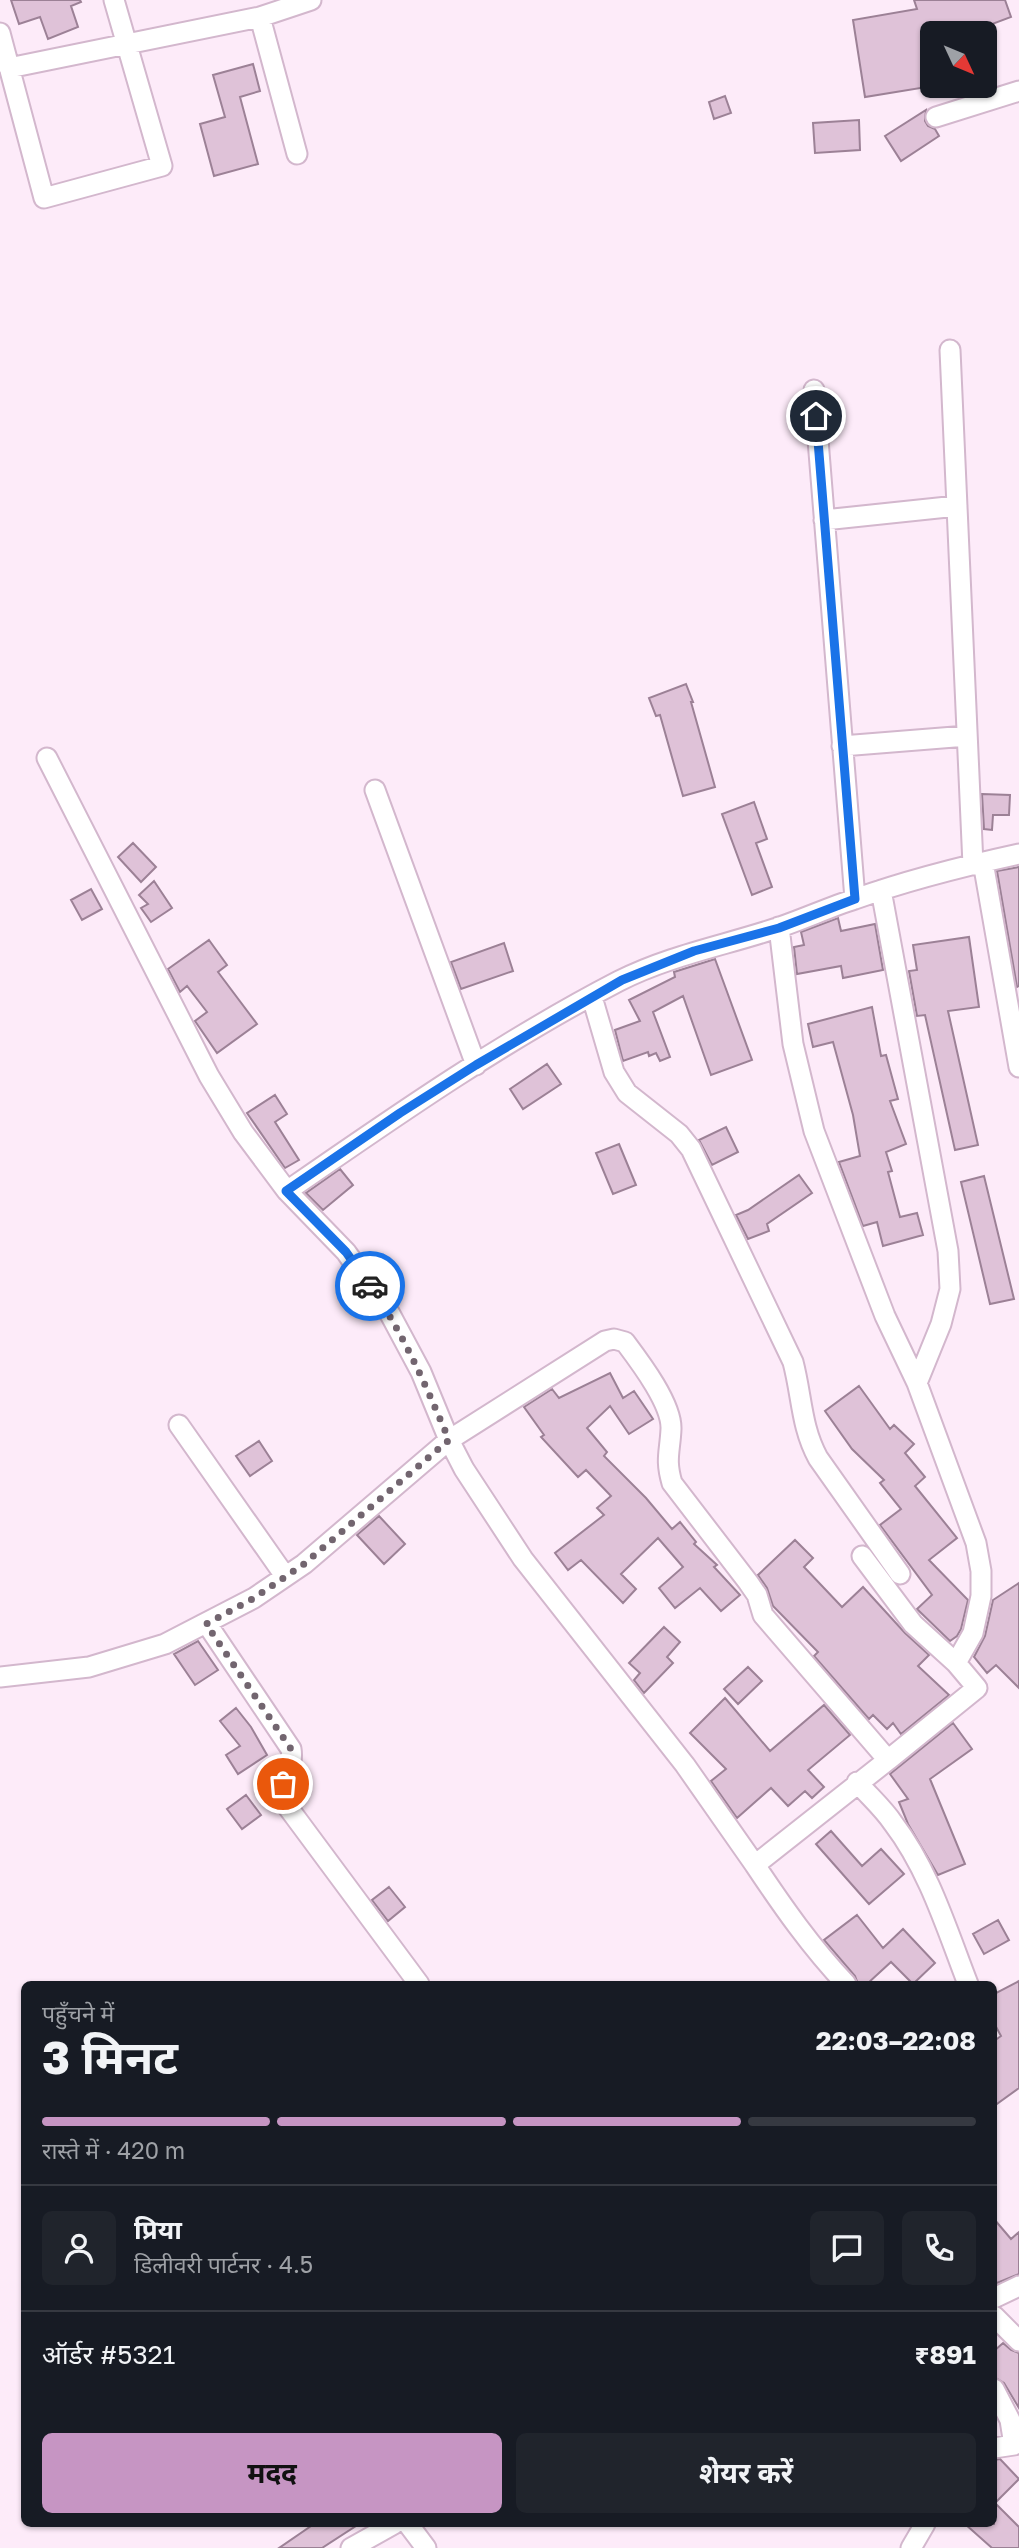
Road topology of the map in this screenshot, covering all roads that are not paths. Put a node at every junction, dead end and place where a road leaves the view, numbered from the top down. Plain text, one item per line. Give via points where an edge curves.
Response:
1 (114, 0) edge
2 (311, 0) edge
3 (260, 17) junction
4 (0, 33) edge
5 (126, 43) junction
6 (9, 68) junction
7 (1019, 91) edge
8 (936, 117) dead end
9 (298, 154) dead end
10 (950, 350) dead end
11 (814, 390) dead end
12 (957, 506) junction
13 (824, 520) junction
14 (967, 736) junction
15 (842, 746) junction
16 (47, 758) dead end
17 (375, 790) dead end
18 (1019, 854) edge
19 (978, 863) junction
20 (881, 890) junction
21 (855, 899) junction
22 (779, 928) junction
23 (592, 997) junction
24 (476, 1065) junction
25 (1019, 1067) edge
26 (286, 1191) junction
27 (918, 1383) junction
28 (179, 1425) dead end
29 (449, 1440) junction
30 (862, 1556) dead end
31 (900, 1574) dead end
32 (285, 1576) junction
33 (206, 1624) junction
34 (956, 1663) junction
35 (0, 1677) edge
36 (888, 1760) junction
37 (857, 1782) junction
38 (755, 1865) junction
39 (417, 1981) edge
40 (843, 1981) edge
41 (967, 1981) edge
42 (1019, 2286) edge
43 (997, 2297) edge
44 (997, 2319) edge
45 (1019, 2341) edge
46 (997, 2395) edge
47 (997, 2449) edge
48 (1016, 2452) edge
49 (389, 2527) edge
50 (410, 2527) edge
51 (923, 2527) edge
52 (351, 2548) edge
53 (426, 2548) edge
54 (911, 2548) edge

1 - 5 street
2 - 3 street
3 - 5 street
3 - 9 street
4 - 6 street
5 - 6 street
5 - 6 street via 162,166 44,198
7 - 8 street
10 - 12 street
11 - 13 street
12 - 13 street
12 - 14 street
13 - 15 street
14 - 15 street
14 - 19 street
15 - 21 street
16 - 26 street via 209,1076
17 - 24 street
18 - 19 street
19 - 20 street
19 - 25 street
20 - 21 street
20 - 27 street via 948,1251 950,1289
21 - 22 street
22 - 23 street via 694,951
22 - 27 street via 793,1044 814,1132 876,1293
23 - 24 street
23 - 31 street via 614,1072 626,1093 679,1134 691,1149 793,1362 808,1440
24 - 26 street
26 - 29 street via 346,1252 390,1314
27 - 34 street via 976,1543 981,1571 973,1633
28 - 32 street
29 - 32 street
29 - 36 street via 605,1341 625,1342 668,1410 672,1483 757,1595 763,1615
29 - 38 street via 523,1559 684,1765
30 - 34 street via 913,1624
32 - 33 street
33 - 35 street via 165,1644 89,1667
33 - 39 street via 291,1749 282,1795 288,1806
34 - 36 street via 977,1688
36 - 37 street
37 - 38 street
37 - 41 street via 915,1855
38 - 40 street via 789,1916
42 - 43 street
44 - 45 street
46 - 48 street via 1010,2420
47 - 48 street
49 - 52 street
50 - 53 street
51 - 54 street

